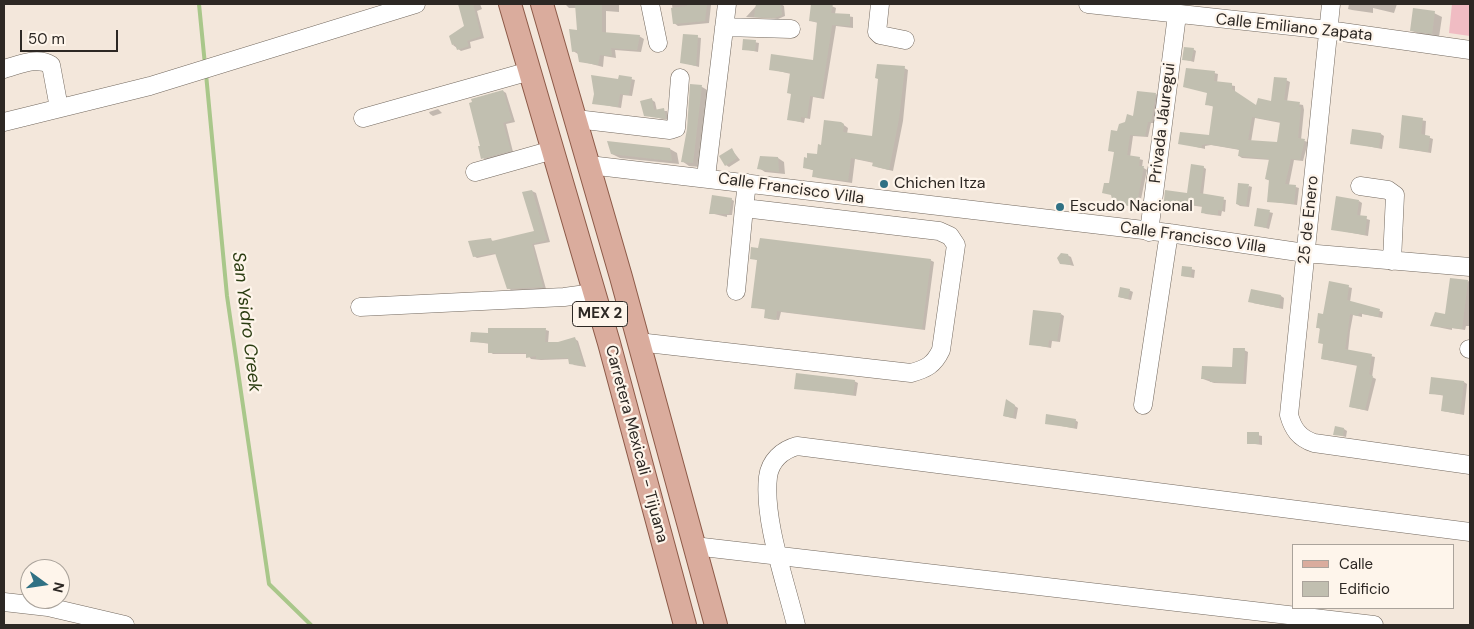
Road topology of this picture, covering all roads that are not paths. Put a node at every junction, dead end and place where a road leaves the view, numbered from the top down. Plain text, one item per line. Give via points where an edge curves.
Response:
1 (416, 4) edge
2 (510, 4) edge
3 (542, 4) edge
4 (650, 4) edge
5 (727, 4) edge
6 (880, 4) edge
7 (1088, 4) edge
8 (1330, 4) edge
9 (1177, 15) junction
10 (724, 27) junction
11 (791, 29) dead end
12 (1328, 30) junction
13 (905, 40) dead end
14 (658, 43) dead end
15 (1470, 50) edge
16 (4, 69) edge
17 (530, 70) junction
18 (680, 78) dead end
19 (59, 108) junction
20 (364, 118) dead end
21 (576, 119) junction
22 (4, 122) edge
23 (553, 150) junction
24 (589, 164) junction
25 (476, 172) dead end
26 (706, 177) junction
27 (747, 182) junction
28 (1360, 186) dead end
29 (744, 208) junction
30 (1149, 232) junction
31 (1169, 233) junction
32 (1305, 253) junction
33 (1392, 261) junction
34 (1470, 267) edge
35 (736, 291) dead end
36 (594, 293) junction
37 (360, 307) dead end
38 (638, 342) junction
39 (1144, 405) dead end
40 (1470, 465) edge
41 (1470, 532) edge
42 (694, 546) junction
43 (779, 555) junction
44 (4, 602) edge
45 (124, 625) edge
46 (685, 625) edge
47 (716, 625) edge
48 (796, 625) edge
49 (1374, 625) edge

1 - 19 street via 150,86
2 - 17 main road, Carretera Mexicali - Tijuana / MEX 2
3 - 21 main road, Carretera Mexicali - Tijuana / MEX 2
4 - 14 street
5 - 10 street
6 - 13 street via 877,32
7 - 9 street, Calle Emiliano Zapata
8 - 12 street, 25 de Enero
9 - 12 street, Calle Emiliano Zapata
9 - 30 street, Privada Jáuregui
10 - 11 street
10 - 26 street
12 - 15 street, Calle Emiliano Zapata
12 - 32 street, 25 de Enero
16 - 19 street via 44,60 51,65
17 - 20 street
17 - 23 main road, Carretera Mexicali - Tijuana / MEX 2
18 - 21 street via 676,128 670,130
19 - 22 street
21 - 24 main road, Carretera Mexicali - Tijuana / MEX 2
23 - 25 street
23 - 36 main road, Carretera Mexicali - Tijuana / MEX 2
24 - 26 street, Calle Francisco Villa
24 - 38 main road, Carretera Mexicali - Tijuana / MEX 2
26 - 27 street, Calle Francisco Villa
27 - 29 street
27 - 30 street, Calle Francisco Villa
28 - 33 street via 1388,190 1395,195
29 - 35 street
29 - 38 street via 950,236 956,245 941,350 936,361 925,370 911,373
30 - 31 street, Calle Francisco Villa
31 - 32 street, Calle Francisco Villa
31 - 39 street
32 - 33 street, Calle Francisco Villa
32 - 40 street, 25 de Enero via 1289,415 1298,435 1314,443
33 - 34 street, Calle Francisco Villa
36 - 37 street
36 - 46 main road, Carretera Mexicali - Tijuana / MEX 2
38 - 42 main road, Carretera Mexicali - Tijuana / MEX 2
41 - 43 street via 797,446 786,449 774,460 768,477 770,518
42 - 43 street
42 - 47 main road, Carretera Mexicali - Tijuana / MEX 2
43 - 48 street
43 - 49 street
44 - 45 street via 48,607

